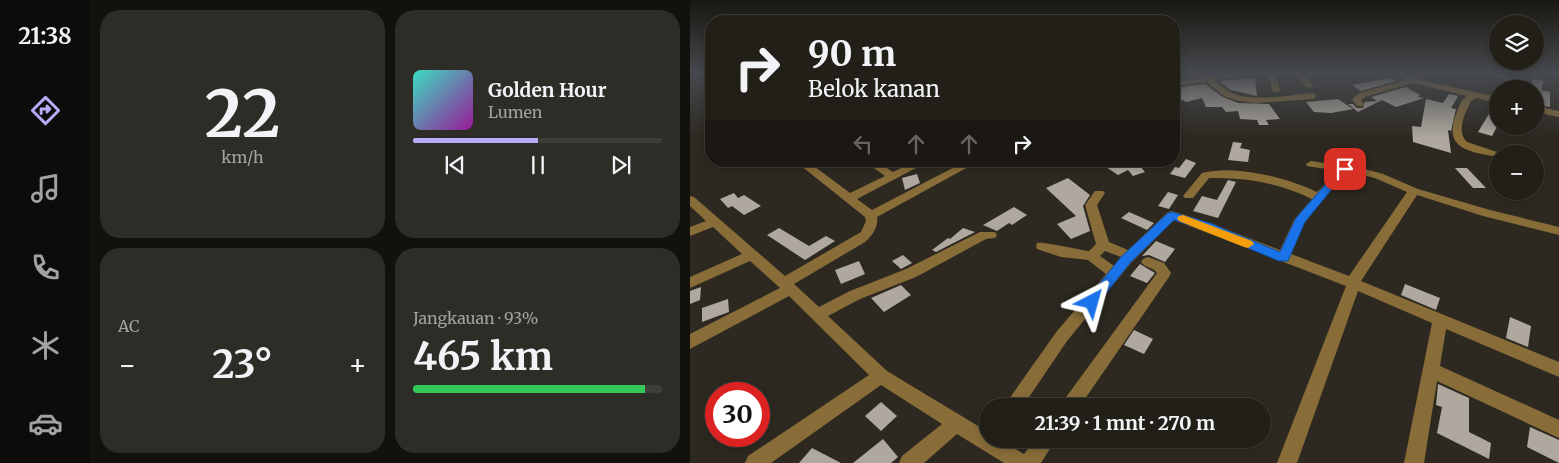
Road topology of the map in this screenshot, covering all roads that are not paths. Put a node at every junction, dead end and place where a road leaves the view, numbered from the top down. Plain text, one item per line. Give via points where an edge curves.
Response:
1 (1229, 95) edge
2 (1364, 95) edge
3 (1477, 95) joint
4 (1313, 96) dead end
5 (1489, 98) edge
6 (1360, 104) dead end
7 (1544, 111) edge
8 (1559, 114) edge
9 (1489, 153) edge
10 (1311, 164) dead end
11 (808, 167) edge
12 (878, 167) edge
13 (912, 167) edge
14 (963, 167) edge
15 (1345, 169) junction
16 (893, 177) junction
17 (1414, 191) junction
18 (1098, 193) dead end
19 (1189, 196) dead end
20 (1320, 198) junction
21 (848, 199) junction
22 (690, 200) edge
23 (871, 215) junction
24 (715, 222) junction
25 (1559, 231) edge
26 (690, 232) edge
27 (992, 235) dead end
28 (1103, 244) junction
29 (1042, 246) dead end
30 (751, 255) junction
31 (1092, 256) junction
32 (1130, 256) junction
33 (1283, 258) junction
34 (1148, 262) dead end
35 (1115, 274) junction
36 (690, 282) edge
37 (1353, 284) junction
38 (787, 286) junction
39 (817, 315) junction
40 (1440, 320) junction
41 (690, 342) edge
42 (1431, 370) junction
43 (1559, 370) edge
44 (881, 376) junction
45 (1019, 398) edge
46 (1076, 398) edge
47 (956, 423) junction
48 (1559, 428) edge
49 (979, 435) edge
50 (1000, 448) edge
51 (1040, 448) edge
52 (755, 463) edge
53 (909, 463) edge
54 (1021, 463) edge
55 (1029, 463) edge
56 (1287, 463) edge
57 (1414, 463) edge

1 - 4 street via 1255,100
2 - 6 street via 1356,100
3 - 5 street
3 - 9 street via 1467,99 1462,109 1456,129 1457,139 1476,151
7 - 8 street
10 - 15 street
11 - 21 street
12 - 16 street
13 - 16 street
14 - 23 street
15 - 17 street via 1379,176
15 - 20 street
16 - 21 street
17 - 25 street
17 - 37 street
18 - 28 street via 1091,205
19 - 20 street via 1206,175 1227,173 1282,182
20 - 33 street via 1300,220
21 - 23 street
22 - 24 street
23 - 38 street via 872,221 861,239
24 - 26 street
24 - 30 street
27 - 39 street via 984,235 911,273 855,295
28 - 31 street
28 - 32 street
29 - 31 street
30 - 36 street
30 - 38 street
31 - 35 street
32 - 33 street via 1172,215
32 - 35 street
33 - 37 street
34 - 46 street via 1160,266 1164,273
35 - 45 street via 1062,336
37 - 40 street
37 - 56 street
38 - 39 street
38 - 41 street
39 - 44 street
40 - 42 street
40 - 43 street
42 - 48 street
42 - 57 street
44 - 47 street
44 - 52 street
47 - 49 street
47 - 53 street
50 - 54 street
51 - 55 street

